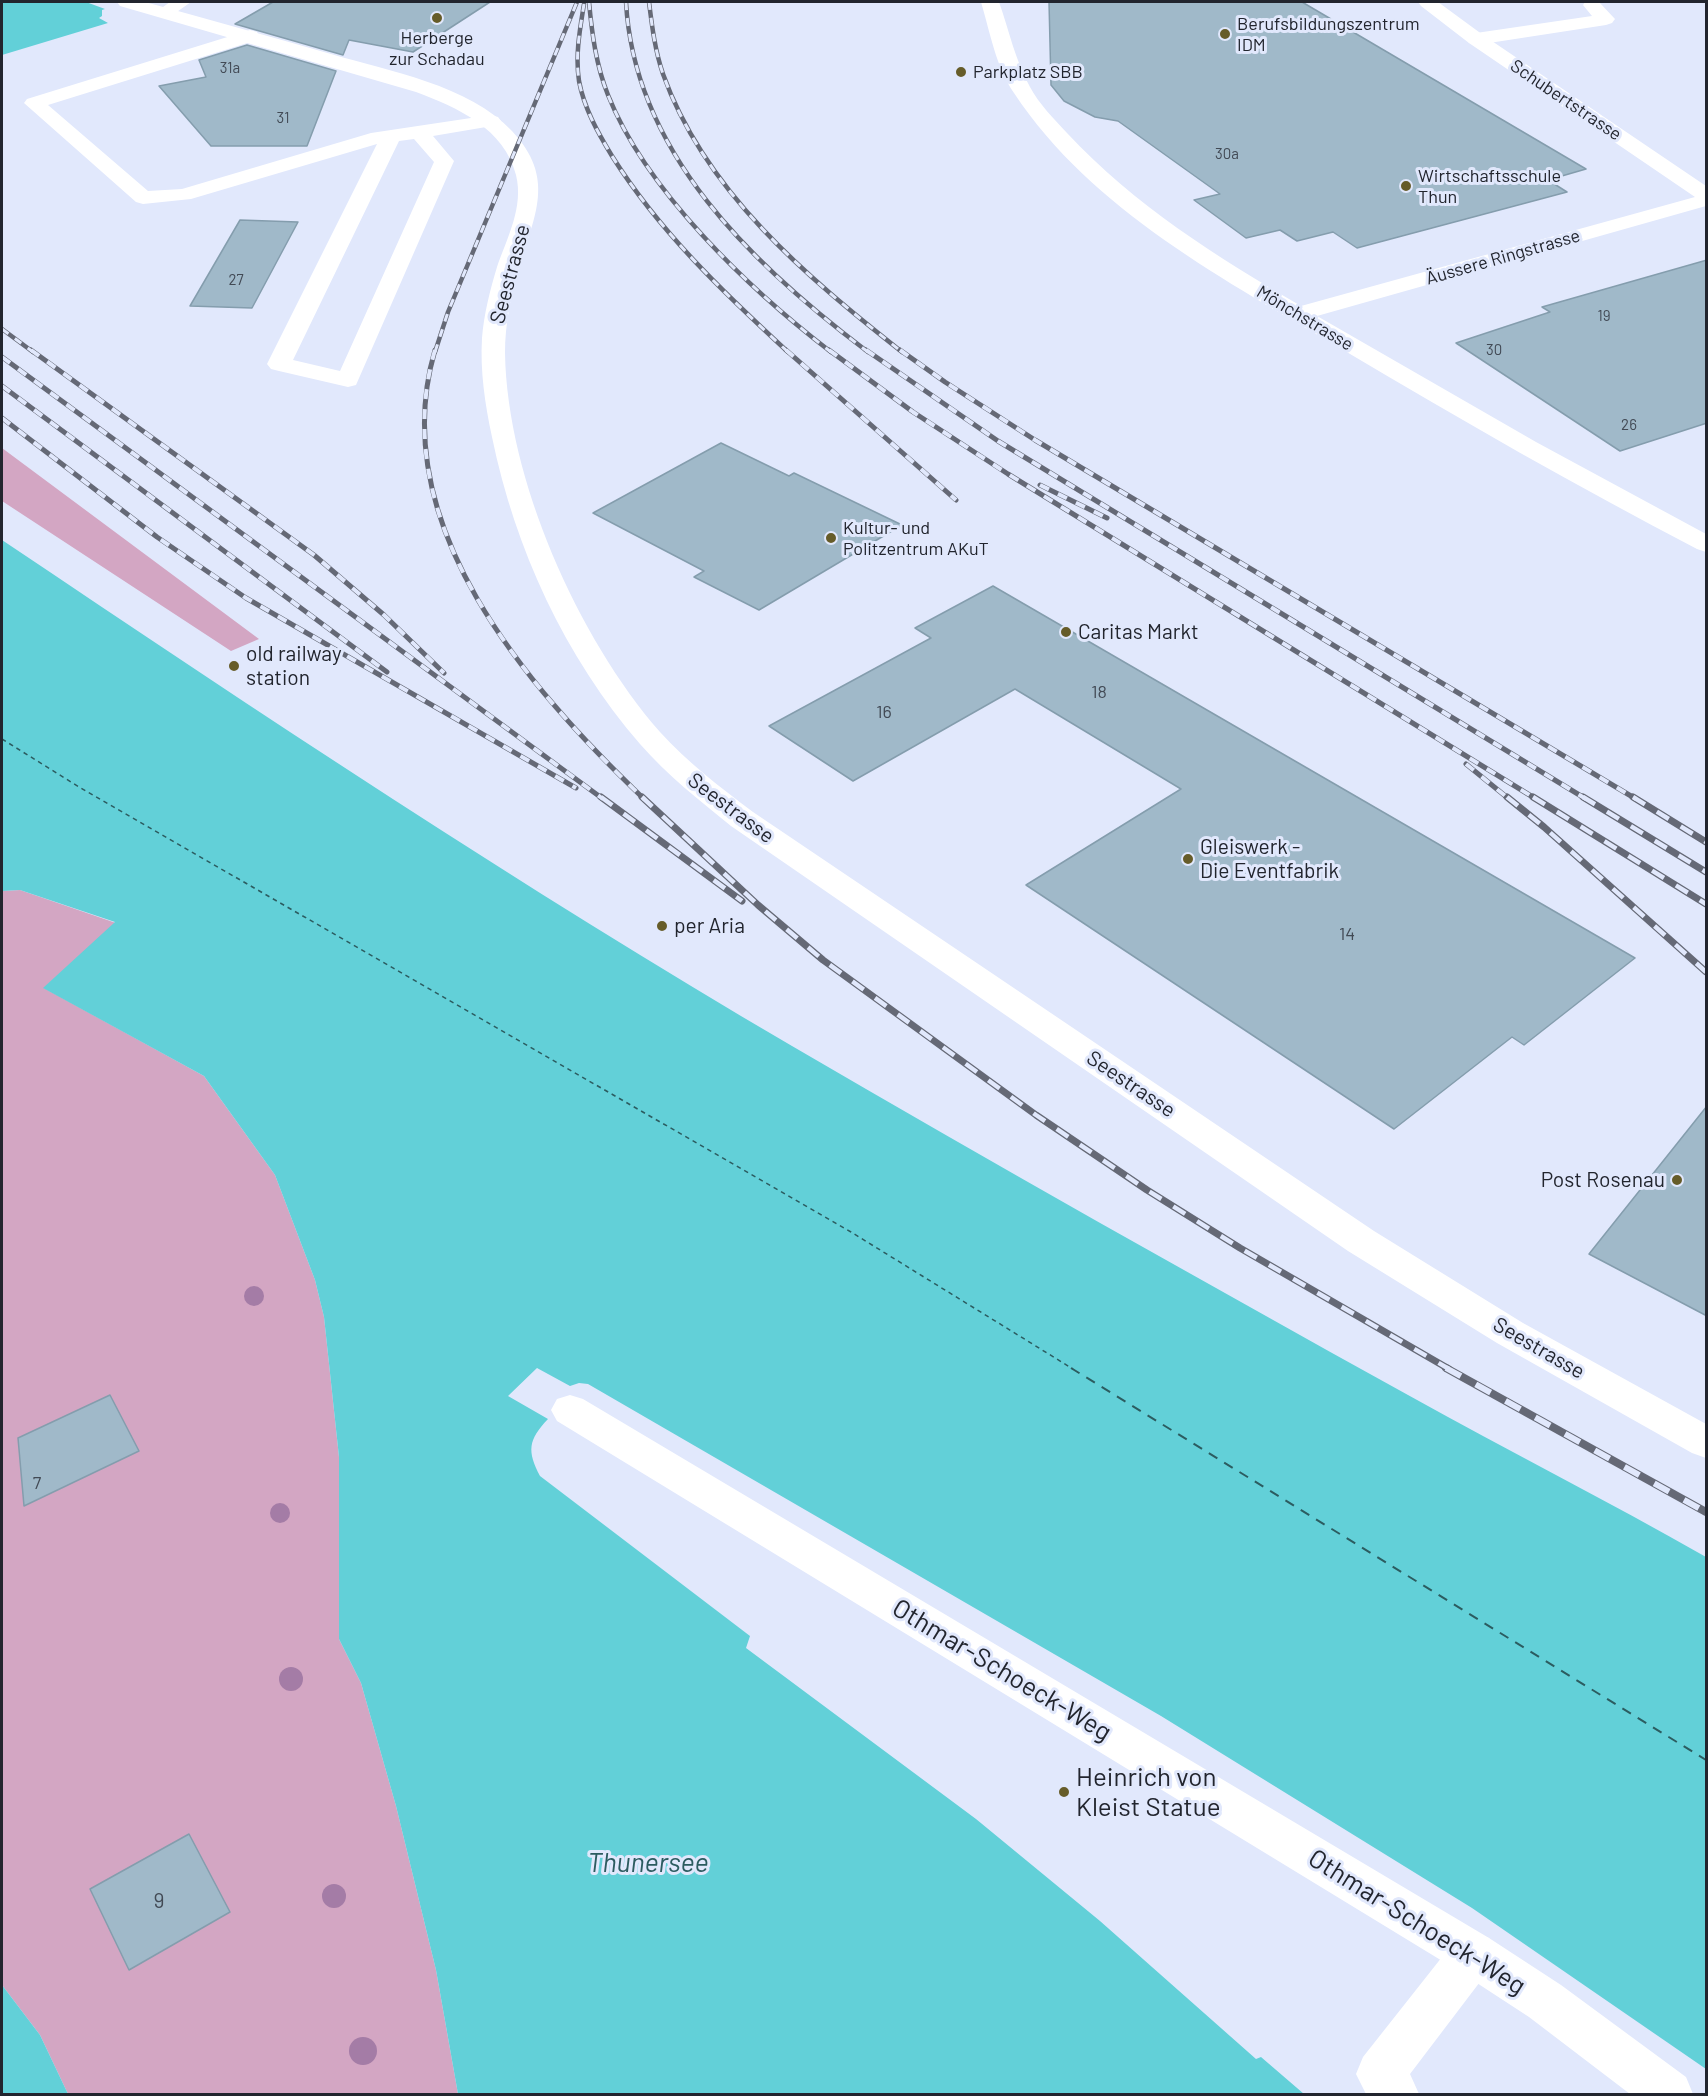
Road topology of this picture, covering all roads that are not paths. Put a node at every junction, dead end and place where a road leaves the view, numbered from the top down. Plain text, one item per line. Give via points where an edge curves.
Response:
1 (126, 2) edge
2 (990, 2) edge
3 (1427, 2) edge
4 (1592, 5) dead end
5 (173, 7) edge
6 (250, 36) junction
7 (1476, 39) junction
8 (491, 121) junction
9 (419, 132) junction
10 (391, 136) junction
11 (1707, 195) edge
12 (1707, 200) edge
13 (1299, 314) junction
14 (1707, 544) edge
15 (570, 1410) dead end
16 (1707, 1442) edge
17 (1473, 1954) junction
18 (1395, 2094) edge
19 (1669, 2094) edge

1 - 5 street, Seestrasse
2 - 13 street, Mönchstrasse via 1021,89 1071,150 1154,220
3 - 7 street, Schubertstrasse
4 - 7 street via 1606,19
5 - 6 street, Seestrasse
6 - 8 street, Seestrasse via 425,89
6 - 10 street via 34,103 143,198 184,195
7 - 11 street, Schubertstrasse
8 - 9 street
8 - 16 street, Seestrasse via 520,158 530,195 505,277 494,336 503,433 516,486 533,541 570,622 644,731 682,771 742,819 1361,1240 1510,1333
9 - 10 street
9 - 10 street via 444,161 348,380 279,364
12 - 13 street, Äussere Ringstrasse
13 - 14 street, Mönchstrasse via 1469,415
15 - 17 street, Othmar-Schoeck-Weg
17 - 18 street via 1380,2074
17 - 19 street, Othmar-Schoeck-Weg via 1545,2001

